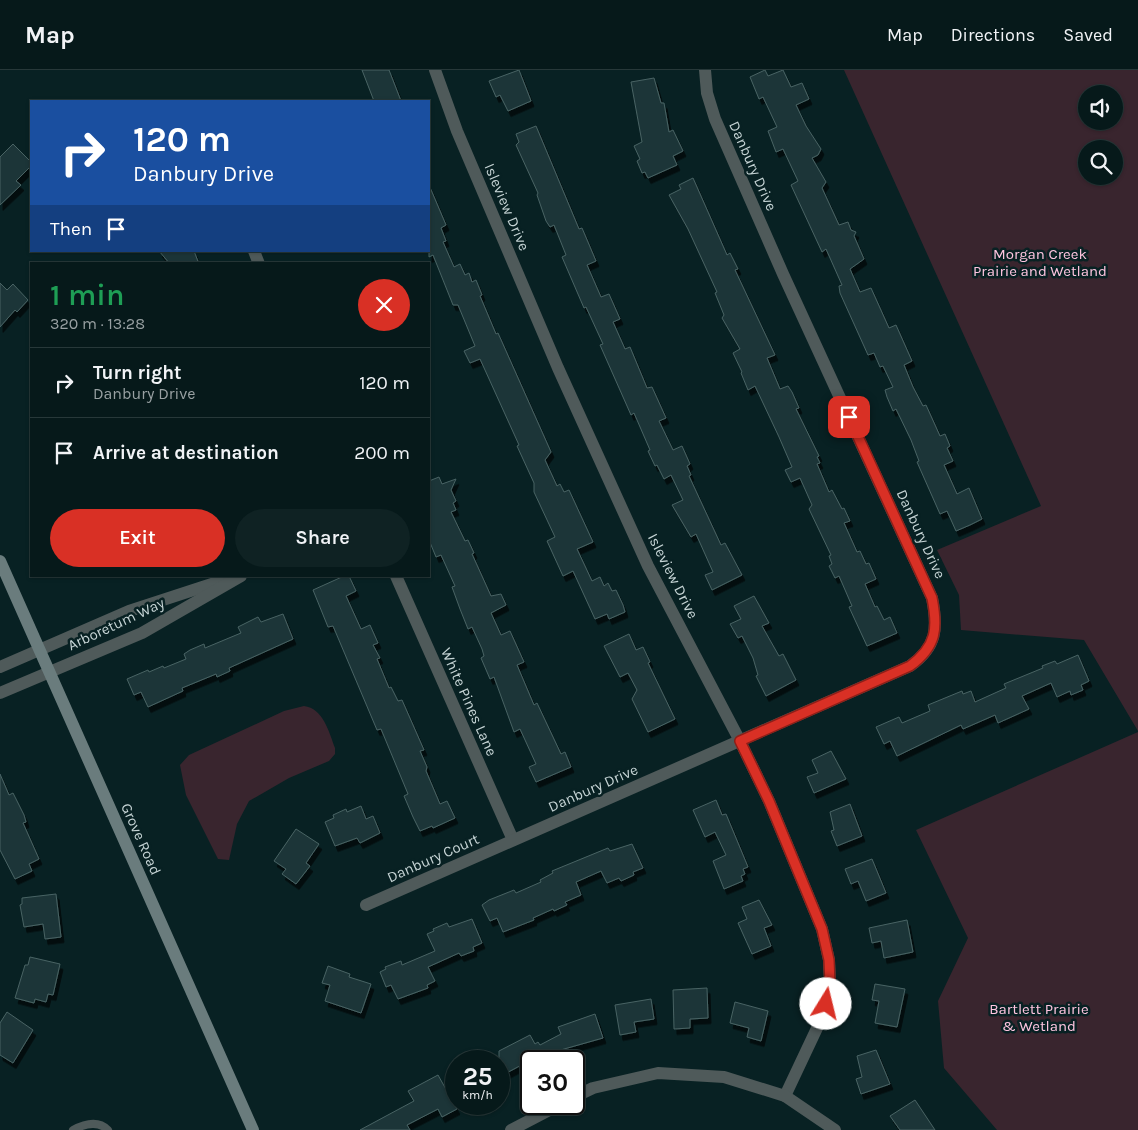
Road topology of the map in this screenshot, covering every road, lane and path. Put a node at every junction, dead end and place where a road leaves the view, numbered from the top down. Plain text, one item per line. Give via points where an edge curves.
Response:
1 (435, 70) edge
2 (705, 70) edge
3 (0, 561) edge
4 (233, 577) edge
5 (239, 577) edge
6 (396, 577) edge
7 (40, 650) junction
8 (0, 667) edge
9 (49, 673) junction
10 (0, 693) edge
11 (740, 741) junction
12 (513, 840) junction
13 (366, 905) dead end
14 (585, 1092) edge
15 (786, 1096) junction
16 (540, 1115) edge
17 (73, 1130) edge
18 (108, 1130) edge
19 (253, 1130) edge
20 (511, 1130) edge
21 (835, 1130) edge

1 - 11 street, Isleview Drive via 457,131 558,368 648,566
2 - 11 street, Danbury Drive via 707,93 715,119 932,598 936,626 927,650 910,666
3 - 7 street, Grove Road
4 - 7 street, Arboretum Way via 129,611
5 - 9 street, Arboretum Way via 142,633
6 - 12 street, White Pines Lane
7 - 8 street, Arboretum Way
7 - 9 street, Grove Road
9 - 10 street, Arboretum Way
9 - 19 street, Grove Road
11 - 12 street, Danbury Drive
11 - 15 street, Isleview Drive via 769,801 822,929 829,960 830,984 826,1004
12 - 13 street, Danbury Court
14 - 15 street via 658,1072 724,1077
15 - 21 street
16 - 20 street
17 - 18 lane via 89,1124 103,1125

